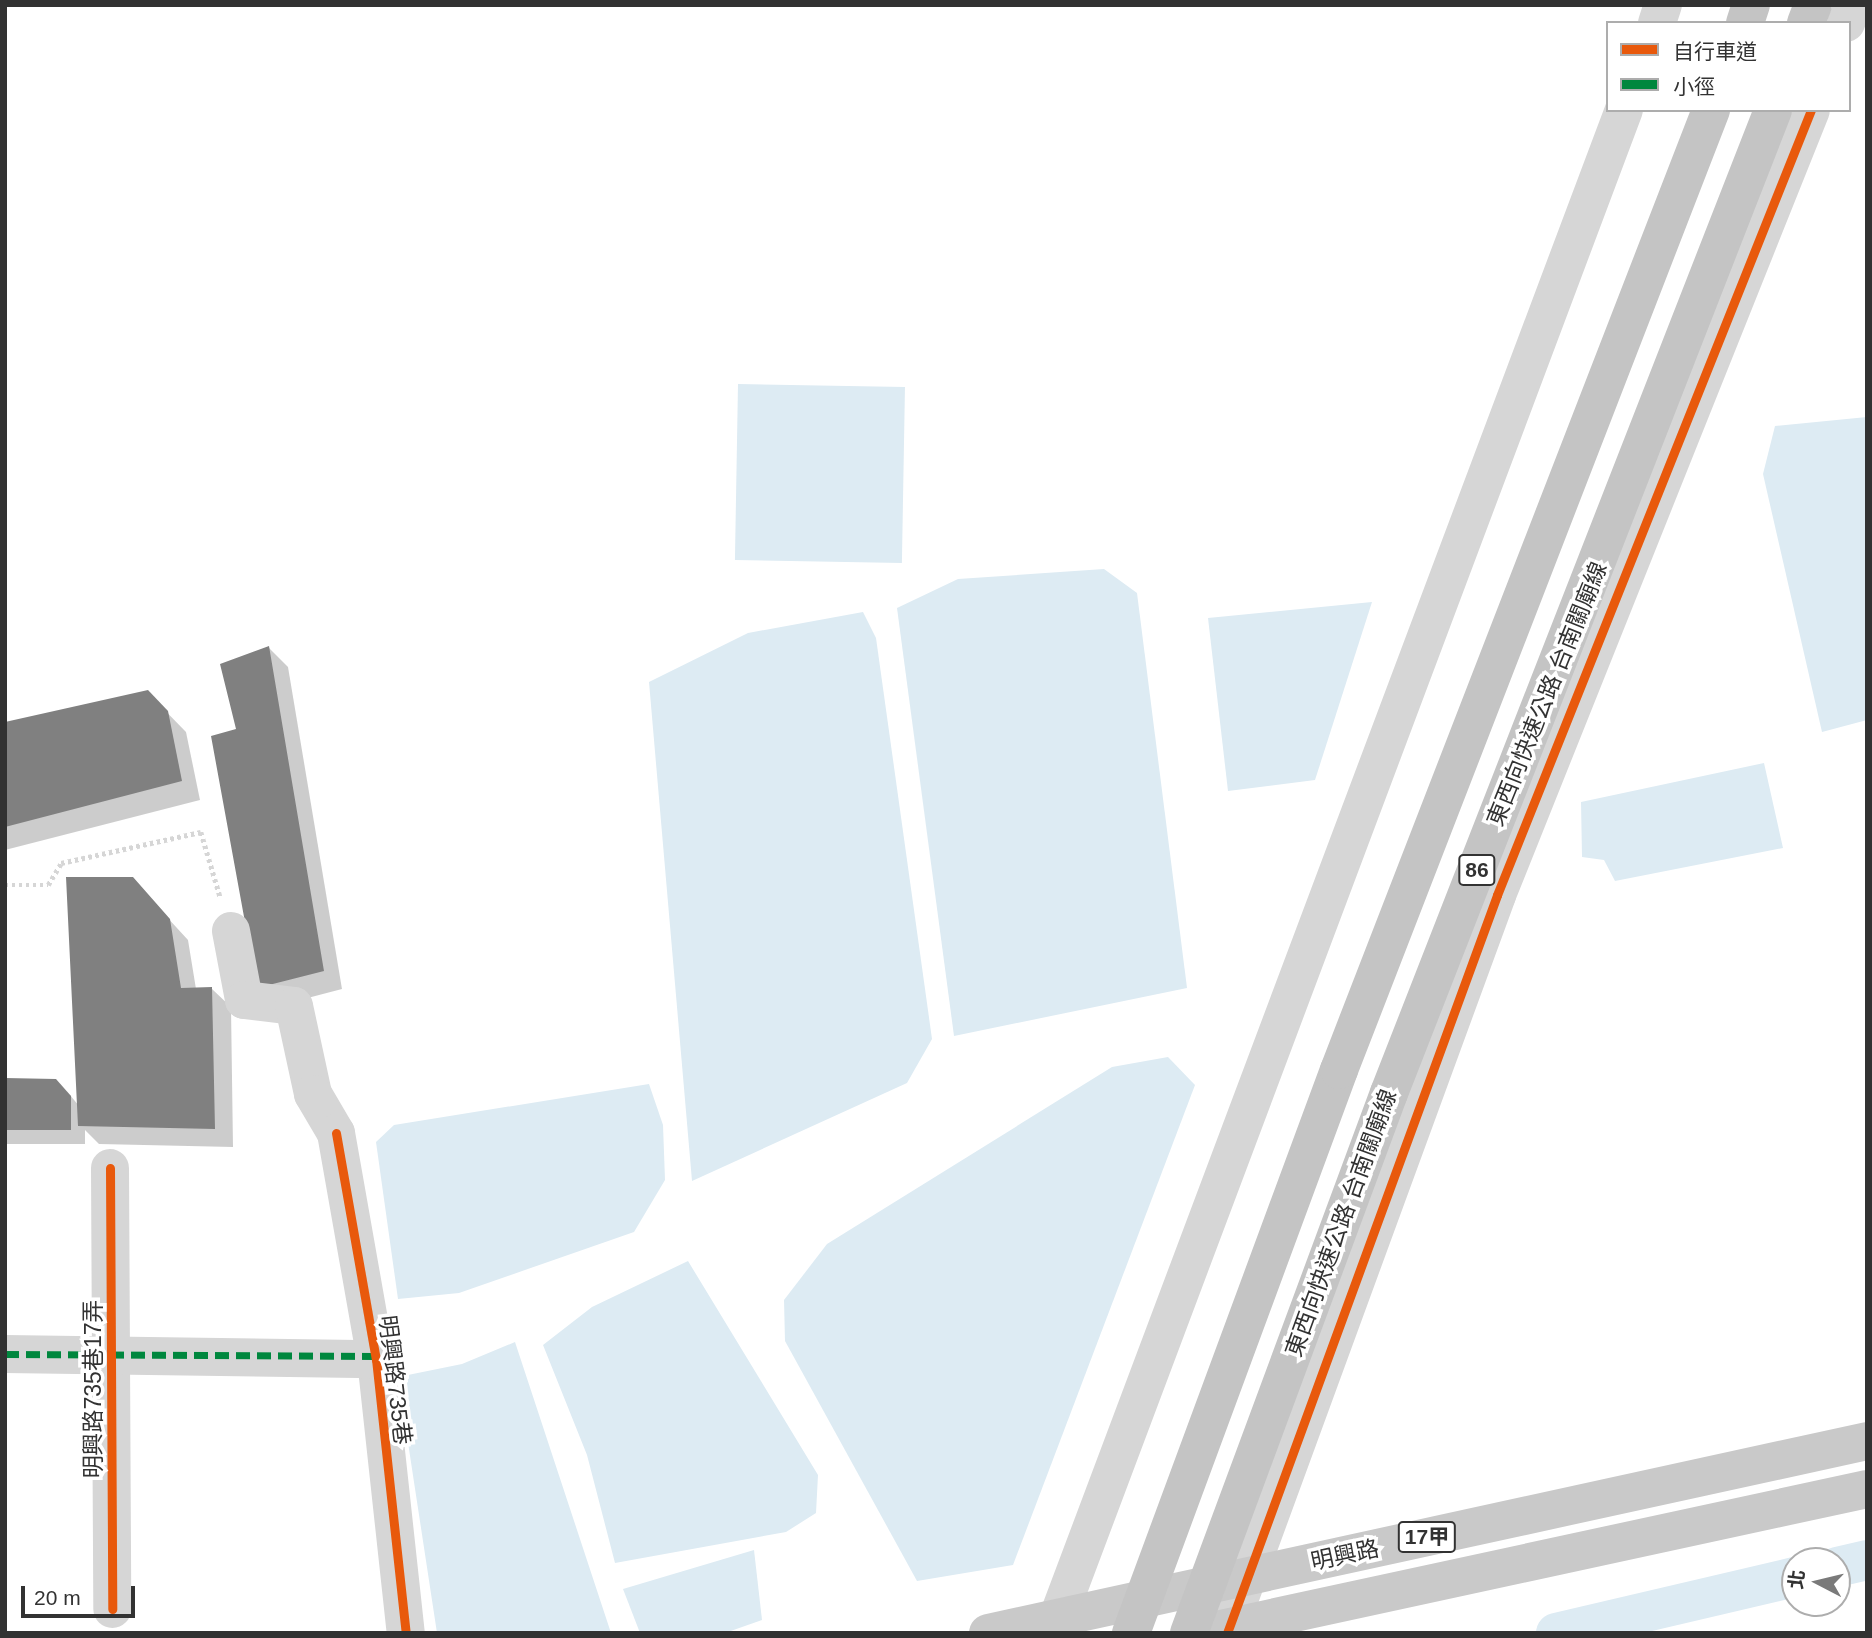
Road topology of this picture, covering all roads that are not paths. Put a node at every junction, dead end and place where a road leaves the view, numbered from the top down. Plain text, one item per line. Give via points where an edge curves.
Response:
1 (1623, 112) edge
2 (1710, 112) edge
3 (1772, 112) edge
4 (1810, 112) edge
5 (231, 930) road end
6 (110, 1168) dead end
7 (113, 1353) junction
8 (5, 1354) edge
9 (376, 1359) junction
10 (1867, 1441) edge
11 (1867, 1489) edge
12 (1246, 1577) junction
13 (112, 1609) dead end
14 (1055, 1625) edge
15 (1220, 1631) edge
16 (405, 1633) edge
17 (988, 1633) edge
18 (1131, 1633) edge
19 (1189, 1633) edge

1 - 14 street
2 - 18 highway, 86, bridge via 1339,1070
3 - 19 highway, 東西向快速公路 台南關廟線 / 86, bridge via 1389,1093
4 - 12 street via 1497,895
5 - 9 street, 明興路735巷 via 244,1000 294,1006 313,1094 336,1133
6 - 7 street, 明興路735巷17弄
7 - 8 street, 明興路735巷17弄
7 - 9 street, 明興路735巷17弄
7 - 13 street, 明興路735巷17弄
9 - 16 street, 明興路735巷
10 - 12 main road, 明興路 / 17甲
11 - 15 main road, 明興路 / 17甲
12 - 14 main road, 明興路 / 17甲
12 - 15 street
14 - 17 main road, 明興路 / 17甲

